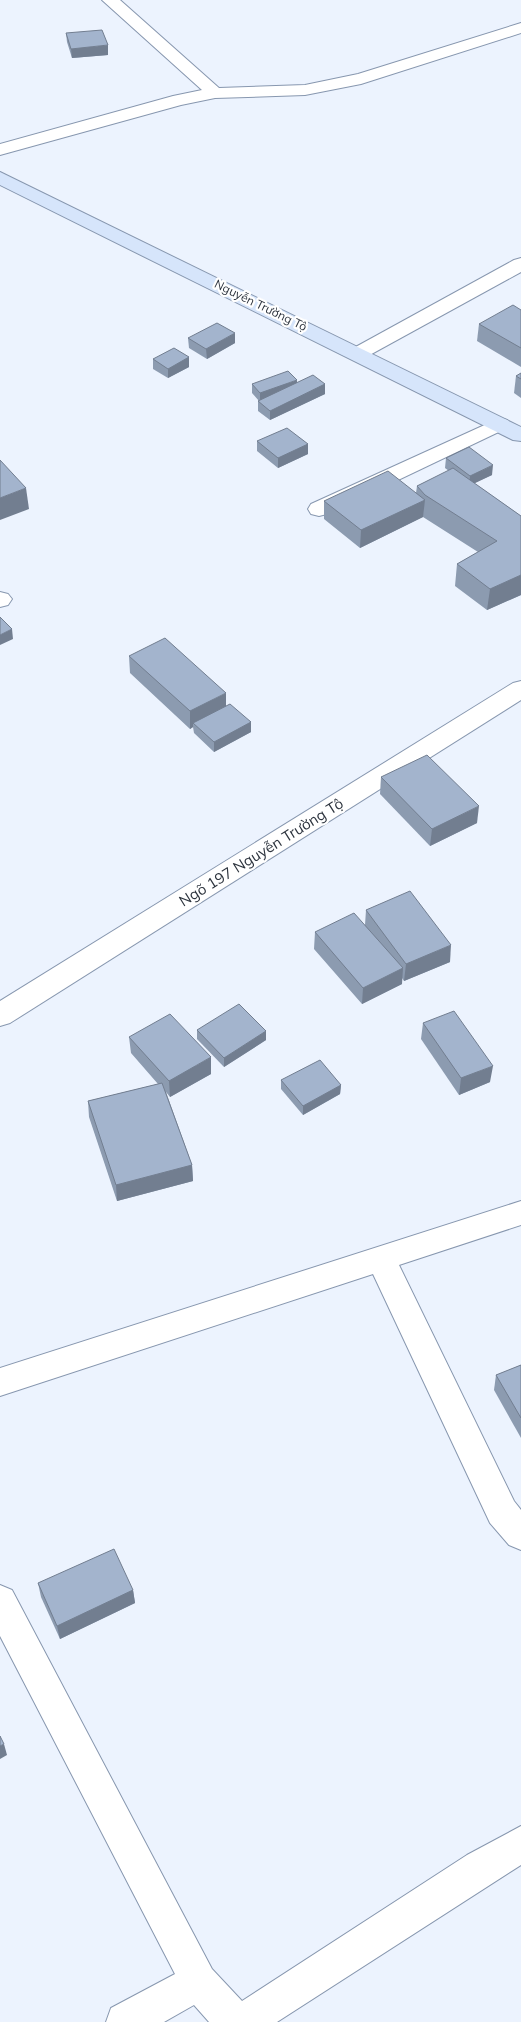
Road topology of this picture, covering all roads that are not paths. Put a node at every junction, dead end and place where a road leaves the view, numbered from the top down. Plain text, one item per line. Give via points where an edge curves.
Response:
1 (110, 0) edge
2 (521, 28) edge
3 (214, 93) junction
4 (0, 150) edge
5 (0, 178) edge
6 (521, 264) edge
7 (359, 353) junction
8 (500, 424) junction
9 (521, 435) edge
10 (319, 509) dead end
11 (521, 690) edge
12 (0, 1015) edge
13 (521, 1213) edge
14 (381, 1259) junction
15 (0, 1382) edge
16 (521, 1534) edge
17 (0, 1600) edge
18 (521, 1844) edge
19 (199, 1982) junction
20 (125, 2022) edge
21 (235, 2022) edge
22 (243, 2022) edge

1 - 3 street
2 - 3 street via 361,80 305,90
3 - 4 street
5 - 7 main road, Nguyễn Trường Tộ
6 - 7 street
7 - 8 main road, Nguyễn Trường Tộ
8 - 9 main road, Nguyễn Trường Tộ
8 - 10 street
11 - 12 street, Ngõ 197 Nguyễn Trường Tộ
13 - 14 street
14 - 15 street
14 - 16 street via 502,1512
17 - 19 street
18 - 22 street via 463,1878
19 - 20 street
19 - 21 street

